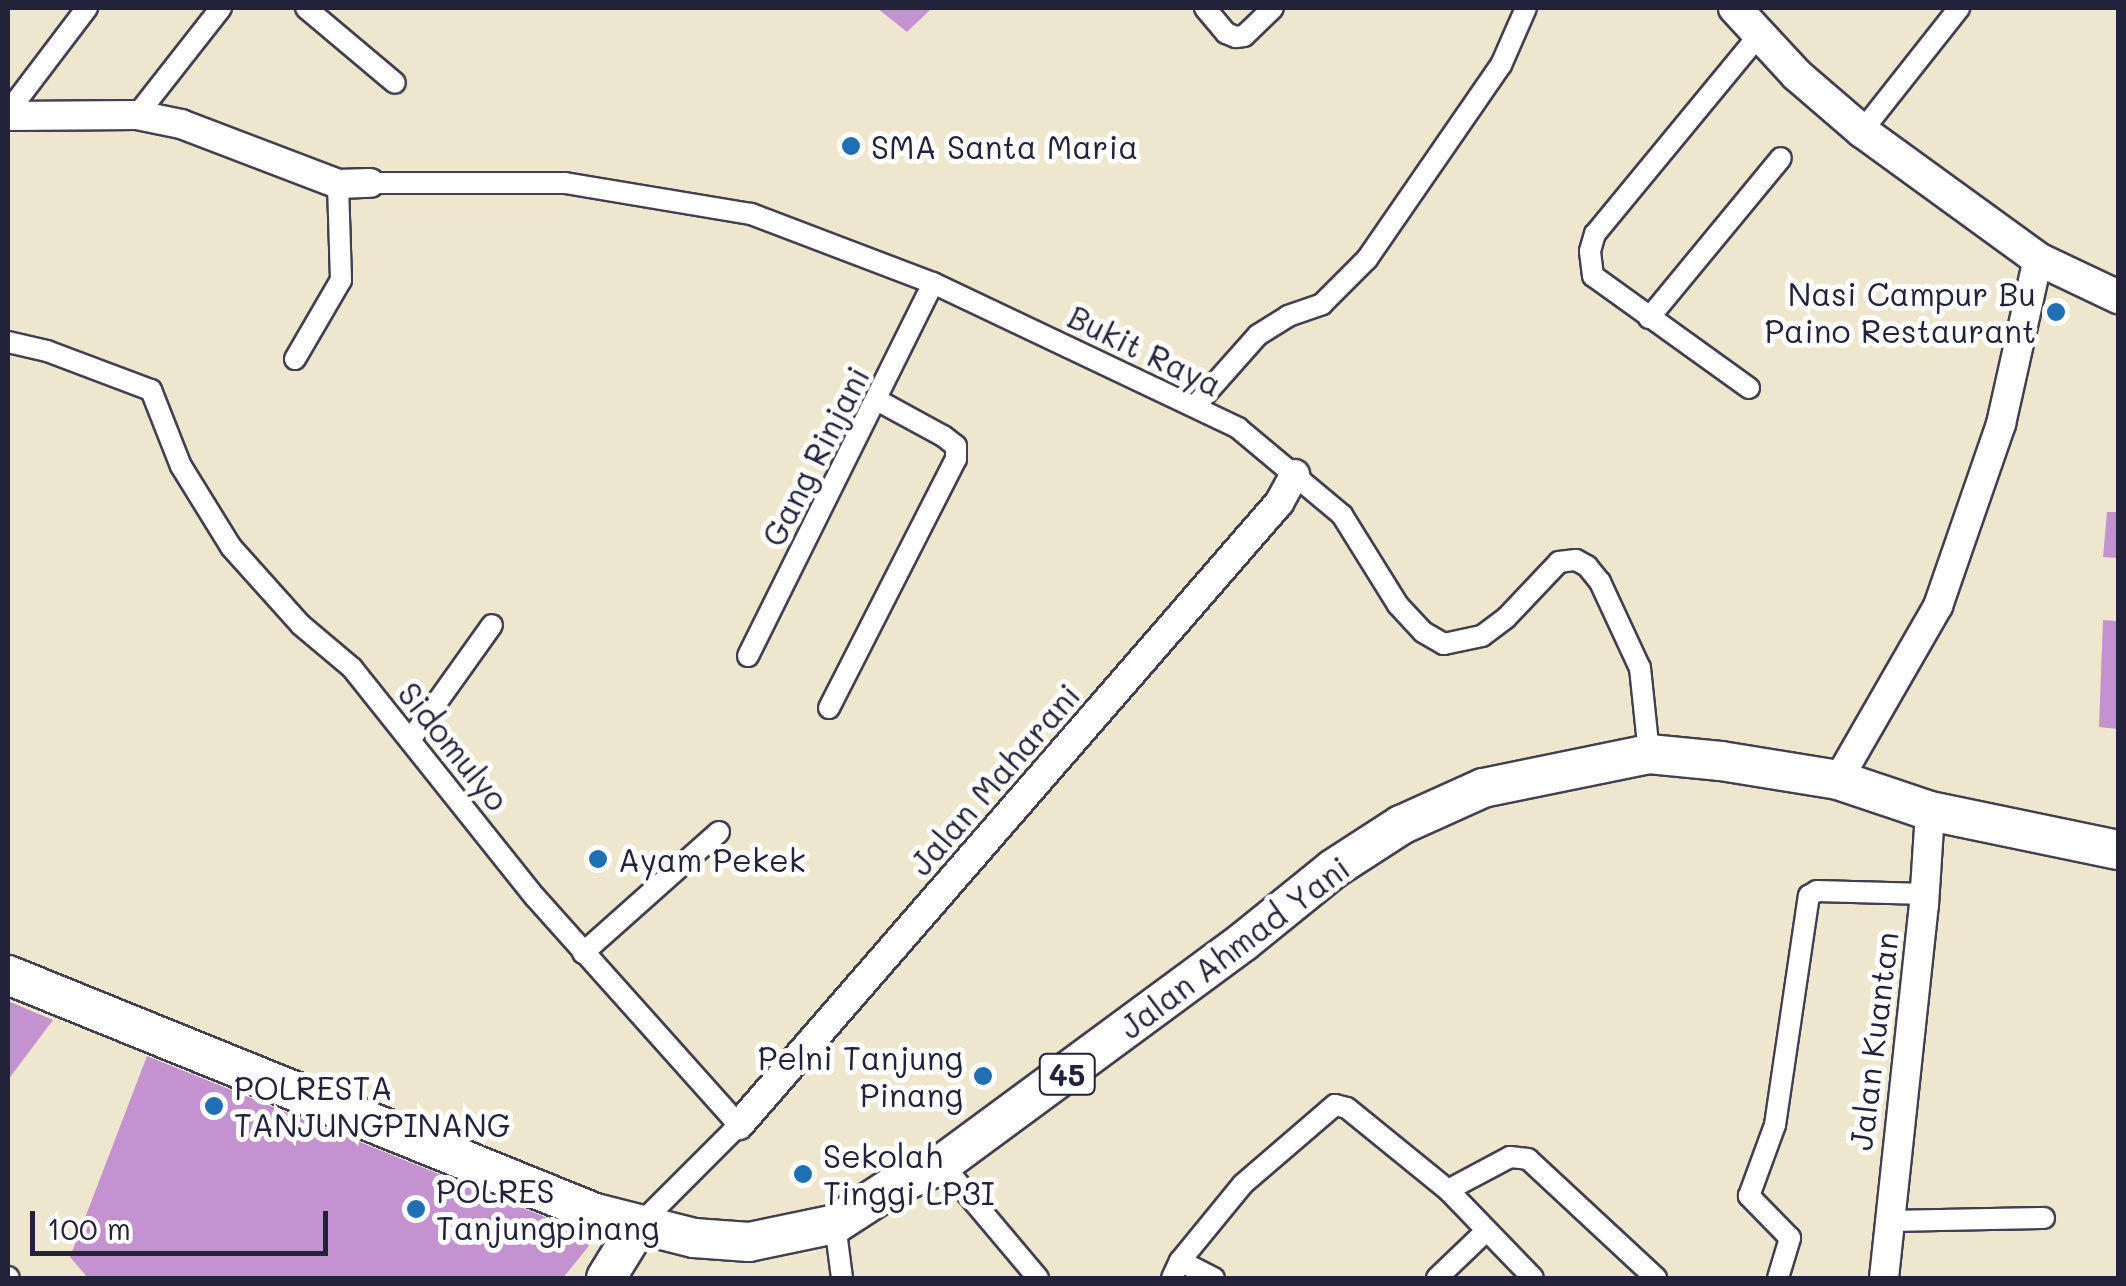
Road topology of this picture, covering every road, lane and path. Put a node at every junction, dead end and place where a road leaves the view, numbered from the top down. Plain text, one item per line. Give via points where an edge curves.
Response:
1 (88, 8) edge
2 (221, 8) edge
3 (306, 8) edge
4 (1205, 8) edge
5 (1273, 8) edge
6 (1526, 8) edge
7 (1735, 8) edge
8 (1959, 8) edge
9 (1759, 35) junction
10 (396, 82) dead end
11 (8, 114) edge
12 (137, 115) junction
13 (1862, 132) junction
14 (1781, 158) dead end
15 (370, 183) joint
16 (338, 184) junction
17 (2038, 258) junction
18 (933, 283) junction
19 (2118, 297) edge
20 (1649, 318) junction
21 (8, 342) edge
22 (295, 360) dead end
23 (1750, 388) dead end
24 (878, 400) junction
25 (1195, 406) junction
26 (1295, 474) junction
27 (492, 625) dead end
28 (748, 656) dead end
29 (829, 708) dead end
30 (410, 740) junction
31 (1649, 754) junction
32 (1838, 780) junction
33 (1930, 811) junction
34 (719, 832) dead end
35 (2118, 850) edge
36 (1925, 894) junction
37 (582, 953) junction
38 (8, 975) edge
39 (739, 1124) junction
40 (942, 1164) junction
41 (1448, 1190) junction
42 (2044, 1218) dead end
43 (1887, 1221) junction
44 (835, 1224) junction
45 (638, 1226) junction
46 (1486, 1231) junction
47 (1176, 1270) edge
48 (606, 1278) edge
49 (842, 1278) edge
50 (1038, 1278) edge
51 (1214, 1278) edge
52 (1437, 1278) edge
53 (1533, 1278) edge
54 (1656, 1278) edge
55 (1778, 1278) edge
56 (1884, 1278) edge

1 - 11 street
2 - 12 street
3 - 10 street
4 - 5 street via 1236,37
6 - 25 street via 1502,65 1367,259 1322,304 1258,335
7 - 9 main road
8 - 13 street
9 - 13 main road
9 - 20 street via 1595,234 1593,276
11 - 12 street
12 - 16 street via 181,124
13 - 17 main road
14 - 20 street
15 - 16 street
15 - 18 street, Bukit Raya via 565,183 752,214
16 - 22 street via 341,280
17 - 19 main road
17 - 32 street via 2001,424 1938,606
18 - 24 street, Gang Rinjani
18 - 25 street, Bukit Raya
20 - 23 street
21 - 30 street, Sidomulyo via 152,390 181,466 231,547 352,668
24 - 28 street, Gang Rinjani
24 - 29 street via 943,436 956,446 956,459
25 - 26 street, Bukit Raya via 1238,428
26 - 31 street, Bukit Raya via 1342,515 1398,605 1444,644 1482,636 1558,562 1588,566 1640,668
26 - 39 street, Jalan Maharani via 1266,518
27 - 30 street
30 - 37 street, Sidomulyo
31 - 32 highway, Jalan Ahmad Yani / 45
31 - 40 highway, Jalan Ahmad Yani / 45 via 1484,788 1401,825 1333,869
32 - 33 highway, Jalan Ahmad Yani / 45
33 - 35 highway, Jalan Ahmad Yani / 45
33 - 36 street, Jalan Kuantan
34 - 37 street
36 - 43 street, Jalan Kuantan
36 - 55 street via 1809,896 1776,1126 1749,1196 1790,1238
37 - 39 street, Sidomulyo
38 - 45 highway, Jalan Ahmad Yani / 45
39 - 45 street
40 - 44 highway, Jalan Ahmad Yani / 45
40 - 50 street
41 - 46 street
41 - 47 street via 1335,1105 1243,1184
41 - 54 street via 1510,1157 1528,1160
42 - 43 street
43 - 56 street, Jalan Kuantan
44 - 45 highway, Jalan Ahmad Yani / 45 via 749,1242
44 - 49 street
45 - 48 highway
46 - 52 street
46 - 53 street
47 - 51 street

